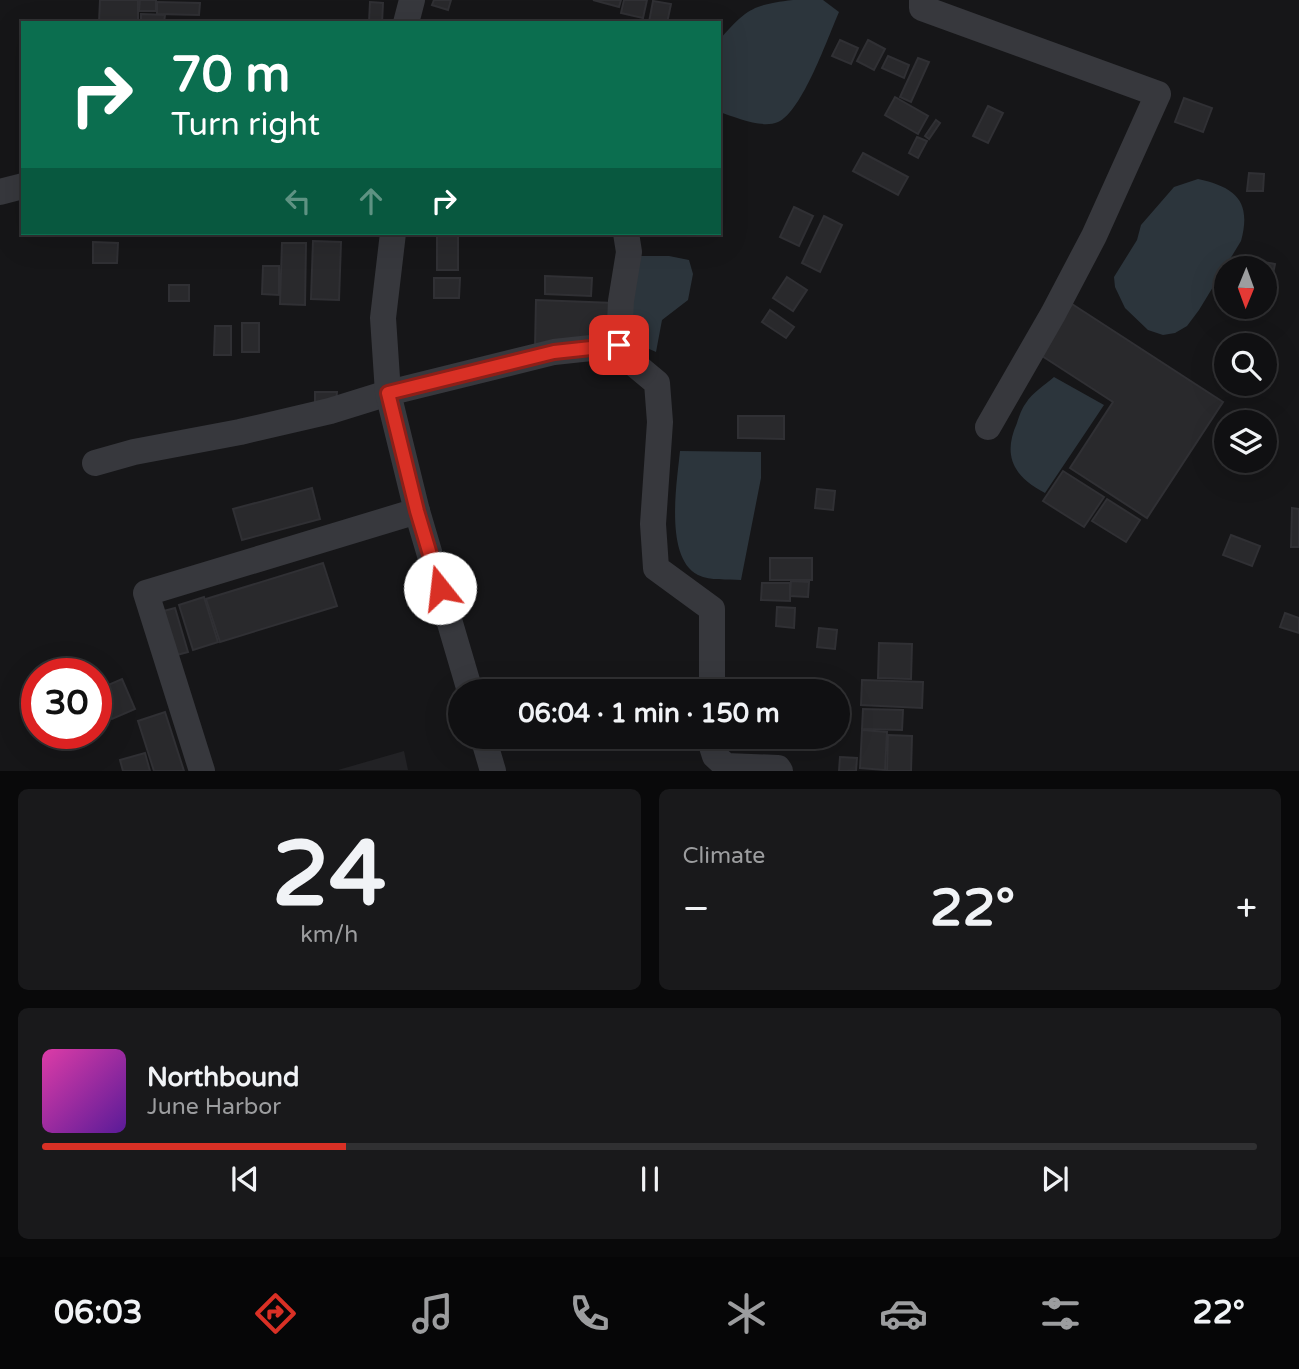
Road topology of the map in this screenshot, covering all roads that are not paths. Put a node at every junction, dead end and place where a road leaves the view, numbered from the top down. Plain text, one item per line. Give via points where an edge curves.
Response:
1 (412, 0) edge
2 (922, 0) edge
3 (407, 21) edge
4 (21, 187) edge
5 (0, 192) edge
6 (393, 235) edge
7 (626, 235) edge
8 (619, 345) junction
9 (388, 393) junction
10 (988, 427) dead end
11 (95, 463) dead end
12 (417, 511) junction
13 (466, 679) edge
14 (712, 679) edge
15 (487, 749) edge
16 (713, 749) edge
17 (202, 771) edge
18 (493, 771) edge
19 (780, 771) edge

1 - 3 street
2 - 10 street via 922,8 1158,94 1088,247
4 - 5 street
6 - 9 street via 383,318
7 - 8 street via 629,252
8 - 9 street via 554,352
8 - 14 street via 657,383 656,568 712,609
9 - 11 street via 331,411
9 - 12 street
12 - 13 street
12 - 17 street via 146,593
15 - 18 street
16 - 19 street via 726,766

